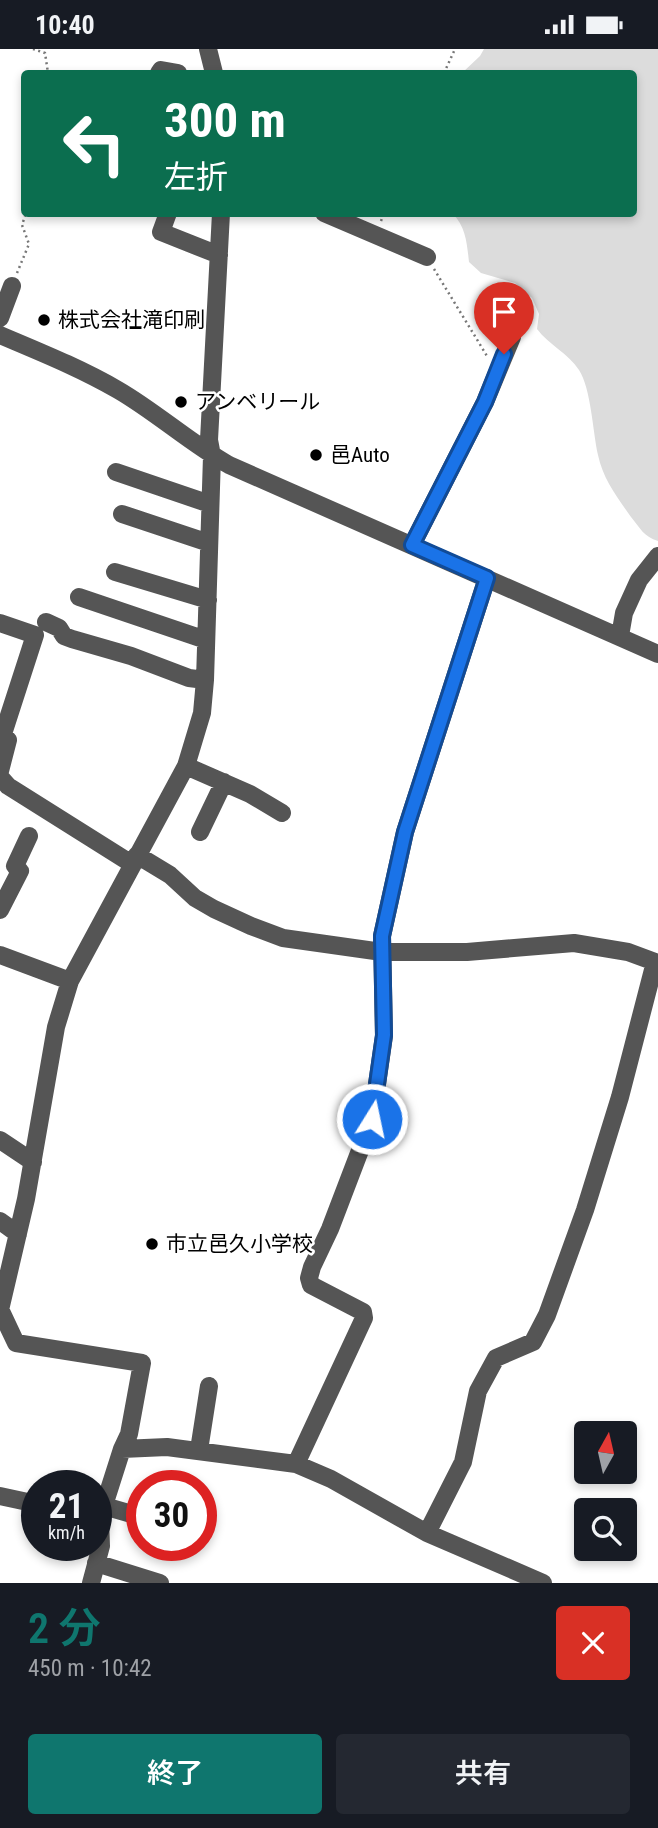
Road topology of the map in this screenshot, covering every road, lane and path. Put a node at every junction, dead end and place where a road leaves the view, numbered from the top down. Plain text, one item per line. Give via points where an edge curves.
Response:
1 (33, 49) edge
2 (208, 49) edge
3 (455, 49) edge
4 (48, 70) edge
5 (213, 70) edge
6 (445, 70) edge
7 (25, 217) edge
8 (167, 217) edge
9 (221, 217) edge
10 (333, 217) edge
11 (219, 255) junction
12 (427, 257) joint
13 (12, 286) joint
14 (0, 318) edge
15 (0, 335) edge
16 (512, 337) dead end
17 (496, 371) junction
18 (212, 456) junction
19 (116, 472) dead end
20 (211, 504) junction
21 (122, 514) dead end
22 (209, 543) junction
23 (412, 545) junction
24 (658, 555) edge
25 (115, 572) dead end
26 (487, 578) junction
27 (79, 597) dead end
28 (208, 600) junction
29 (46, 622) dead end
30 (0, 623) edge
31 (620, 636) junction
32 (206, 641) junction
33 (658, 654) edge
34 (205, 680) junction
35 (8, 694) edge
36 (1, 737) edge
37 (186, 766) junction
38 (0, 771) edge
39 (0, 777) edge
40 (224, 782) junction
41 (282, 813) dead end
42 (200, 832) dead end
43 (29, 836) dead end
44 (135, 859) junction
45 (0, 910) edge
46 (382, 952) junction
47 (0, 955) edge
48 (657, 963) edge
49 (70, 982) junction
50 (0, 1140) edge
51 (33, 1162) junction
52 (0, 1221) edge
53 (18, 1234) junction
54 (0, 1310) edge
55 (209, 1386) dead end
56 (122, 1448) junction
57 (199, 1450) junction
58 (296, 1464) junction
59 (112, 1478) edge
60 (0, 1496) edge
61 (21, 1501) edge
62 (427, 1533) junction
63 (96, 1563) joint
64 (91, 1583) edge
65 (160, 1583) edge
66 (543, 1583) edge

1 - 4 path via 45,53
2 - 5 street
3 - 6 path
7 - 13 path via 22,225 29,244
8 - 11 street via 161,232
9 - 11 street
10 - 12 street
11 - 18 street via 209,440
12 - 17 path
13 - 14 street
15 - 18 street via 62,360 120,391
16 - 17 street
17 - 23 street via 485,402
18 - 20 street
18 - 23 street
19 - 20 street
20 - 22 street
21 - 22 street
22 - 28 street
23 - 26 street
24 - 31 street via 639,580 624,613
25 - 28 street
26 - 31 street
26 - 46 street via 405,832
27 - 32 street
28 - 32 street
29 - 34 street via 72,639
30 - 35 street via 35,635
31 - 33 street
32 - 34 street
34 - 37 street via 202,713
35 - 36 street
36 - 38 street via 8,740
37 - 40 street
37 - 44 street
39 - 44 street via 8,786
40 - 41 street
40 - 42 street
43 - 45 street via 15,866 20,871
44 - 46 street via 170,875 195,898 251,926 283,938
44 - 49 street
46 - 48 street via 467,952 574,943 628,952
46 - 58 street via 384,1035 372,1119 309,1278 311,1285 363,1312 364,1318
47 - 49 street
48 - 62 street via 585,1210 547,1315 533,1342 496,1358 478,1391 463,1462
49 - 51 street via 56,1027
50 - 51 street
51 - 53 street
52 - 53 street
53 - 54 street
54 - 56 street via 16,1343 142,1363
55 - 57 street
56 - 57 street
56 - 59 street
57 - 58 street
58 - 62 street
60 - 61 street
62 - 66 street
63 - 64 street
63 - 65 street

